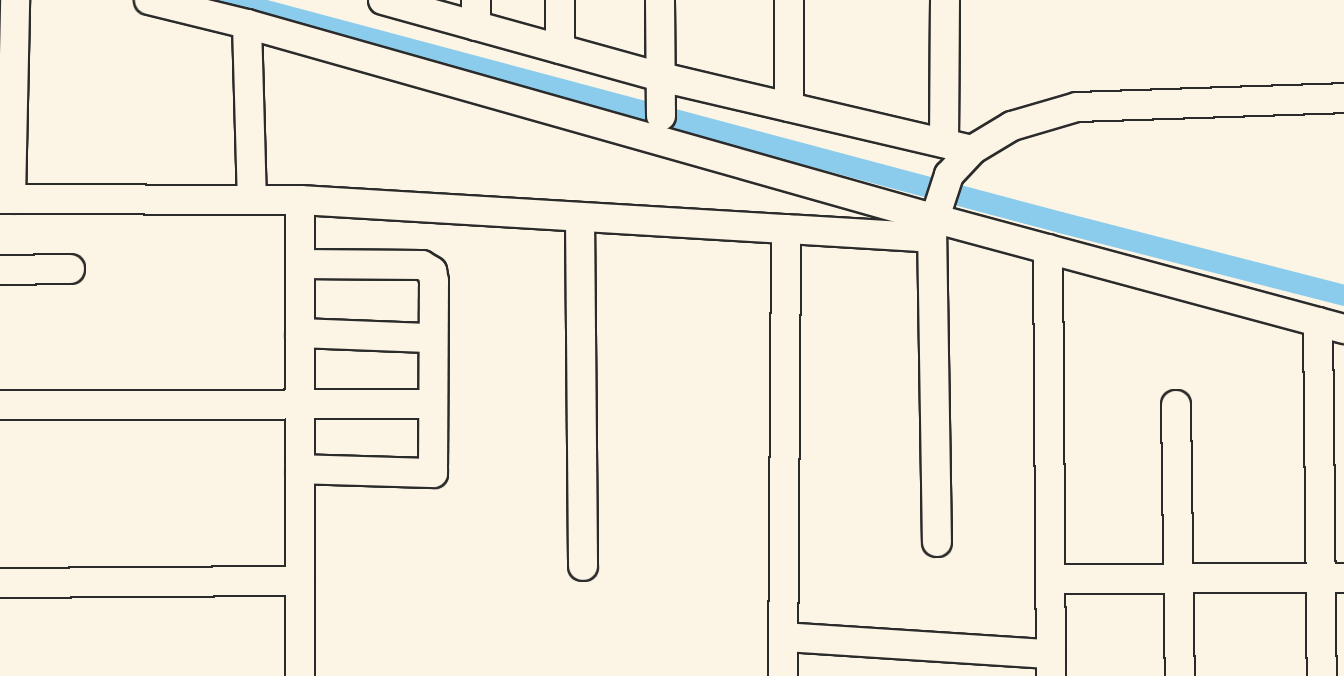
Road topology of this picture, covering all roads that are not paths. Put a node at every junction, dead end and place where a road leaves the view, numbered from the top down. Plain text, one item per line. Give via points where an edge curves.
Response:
1 (15, 0) edge
2 (149, 0) edge
3 (383, 0) edge
4 (560, 0) edge
5 (660, 0) edge
6 (789, 0) edge
7 (945, 0) edge
8 (476, 13) edge
9 (247, 24) junction
10 (560, 49) junction
11 (661, 77) junction
12 (1344, 98) edge
13 (789, 107) junction
14 (662, 116) dead end
15 (944, 143) junction
16 (972, 150) junction
17 (5, 199) edge
18 (252, 199) junction
19 (300, 200) junction
20 (580, 217) junction
21 (935, 221) junction
22 (786, 229) junction
23 (1048, 249) junction
24 (300, 264) junction
25 (70, 269) dead end
26 (0, 270) edge
27 (1331, 326) edge
28 (300, 333) junction
29 (433, 338) junction
30 (300, 403) junction
31 (433, 404) junction
32 (0, 405) edge
33 (1176, 405) dead end
34 (300, 469) junction
35 (936, 542) dead end
36 (583, 566) dead end
37 (1178, 578) junction
38 (1332, 578) edge
39 (1050, 579) junction
40 (300, 581) junction
41 (0, 583) edge
42 (784, 637) junction
43 (1051, 665) edge
44 (300, 676) edge
45 (783, 676) edge
46 (1180, 676) edge
47 (1322, 676) edge

1 - 17 street
2 - 9 street
3 - 8 street
4 - 10 street
5 - 11 street
6 - 13 street
7 - 15 street
8 - 10 street
9 - 18 street
9 - 21 street
10 - 11 street
11 - 13 street
11 - 14 street
12 - 16 street via 1077,107 1012,126
13 - 15 street
15 - 16 street
16 - 21 street via 949,175
17 - 18 street
18 - 19 street
19 - 20 street
19 - 24 street
20 - 22 street
20 - 36 street
21 - 22 street via 920,237
21 - 23 street
21 - 35 street
22 - 42 street
23 - 27 street
23 - 39 street
24 - 28 street
24 - 29 street via 428,267 434,280
25 - 26 street
27 - 38 street
28 - 29 street
28 - 30 street
29 - 31 street
30 - 31 street
30 - 32 street
30 - 34 street
31 - 34 street via 434,473
33 - 37 street
34 - 40 street
37 - 38 street
37 - 39 street
37 - 46 street
38 - 47 street
39 - 43 street
40 - 41 street
40 - 44 street
42 - 43 street
42 - 45 street

